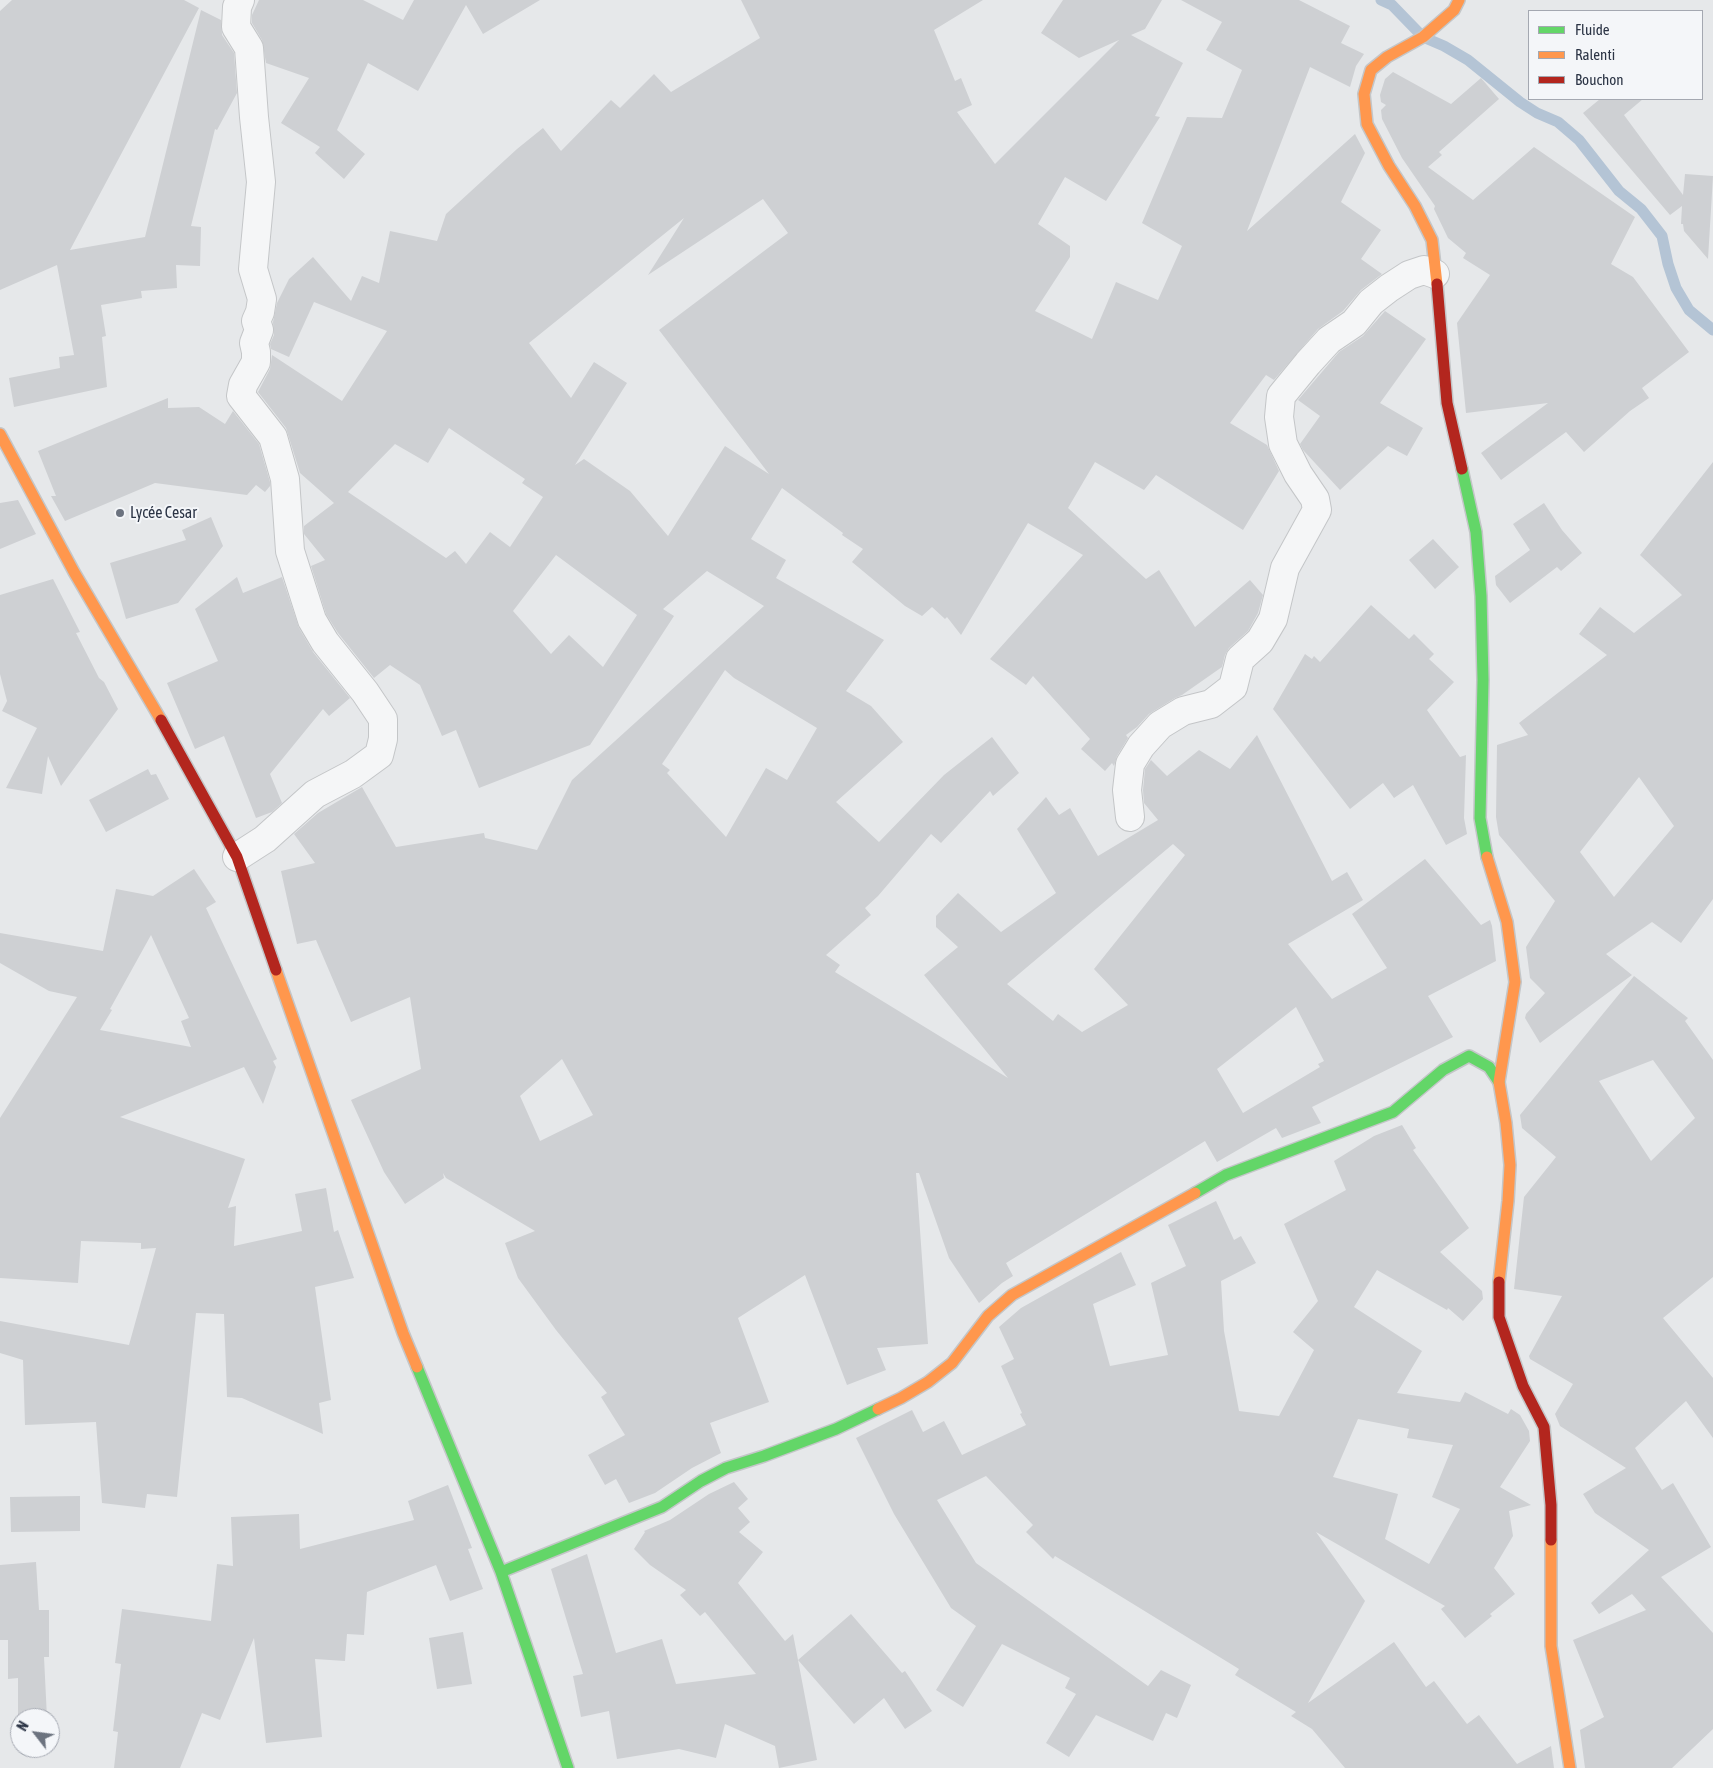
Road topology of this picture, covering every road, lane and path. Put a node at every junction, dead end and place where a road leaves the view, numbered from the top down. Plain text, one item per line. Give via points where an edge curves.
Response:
1 (240, 0) edge
2 (1459, 0) edge
3 (1435, 274) junction
4 (0, 434) edge
5 (1130, 818) dead end
6 (237, 857) junction
7 (1499, 1082) junction
8 (501, 1572) junction
9 (568, 1768) edge
10 (1570, 1768) edge

1 - 6 street via 236,27 249,48 261,182 253,269 262,299 256,321 259,330 254,343 256,362 243,385 241,396 273,437 285,479 290,551 312,620 382,719 383,739 379,755 353,774 315,794 265,839
2 - 3 street via 1454,10 1423,37 1371,70 1364,94 1367,124 1432,240
3 - 5 street via 1424,270 1408,275 1389,288 1354,323 1329,340 1281,396 1279,417 1283,444 1314,499 1316,510 1285,568 1273,619 1260,641 1240,659 1233,687 1211,704 1183,711 1160,726 1141,746 1130,764 1127,790
3 - 7 street via 1447,403 1476,532 1482,596 1480,818 1488,864 1507,922 1515,982
4 - 6 street via 74,572
6 - 8 street via 403,1333
7 - 8 street via 1489,1067 1469,1056 1443,1070 1393,1112 1226,1175 1012,1295 988,1316 952,1364 901,1398 836,1429 726,1468 662,1508
7 - 10 street via 1510,1165 1498,1292 1499,1317 1523,1386 1544,1427 1551,1505 1551,1646
8 - 9 street

